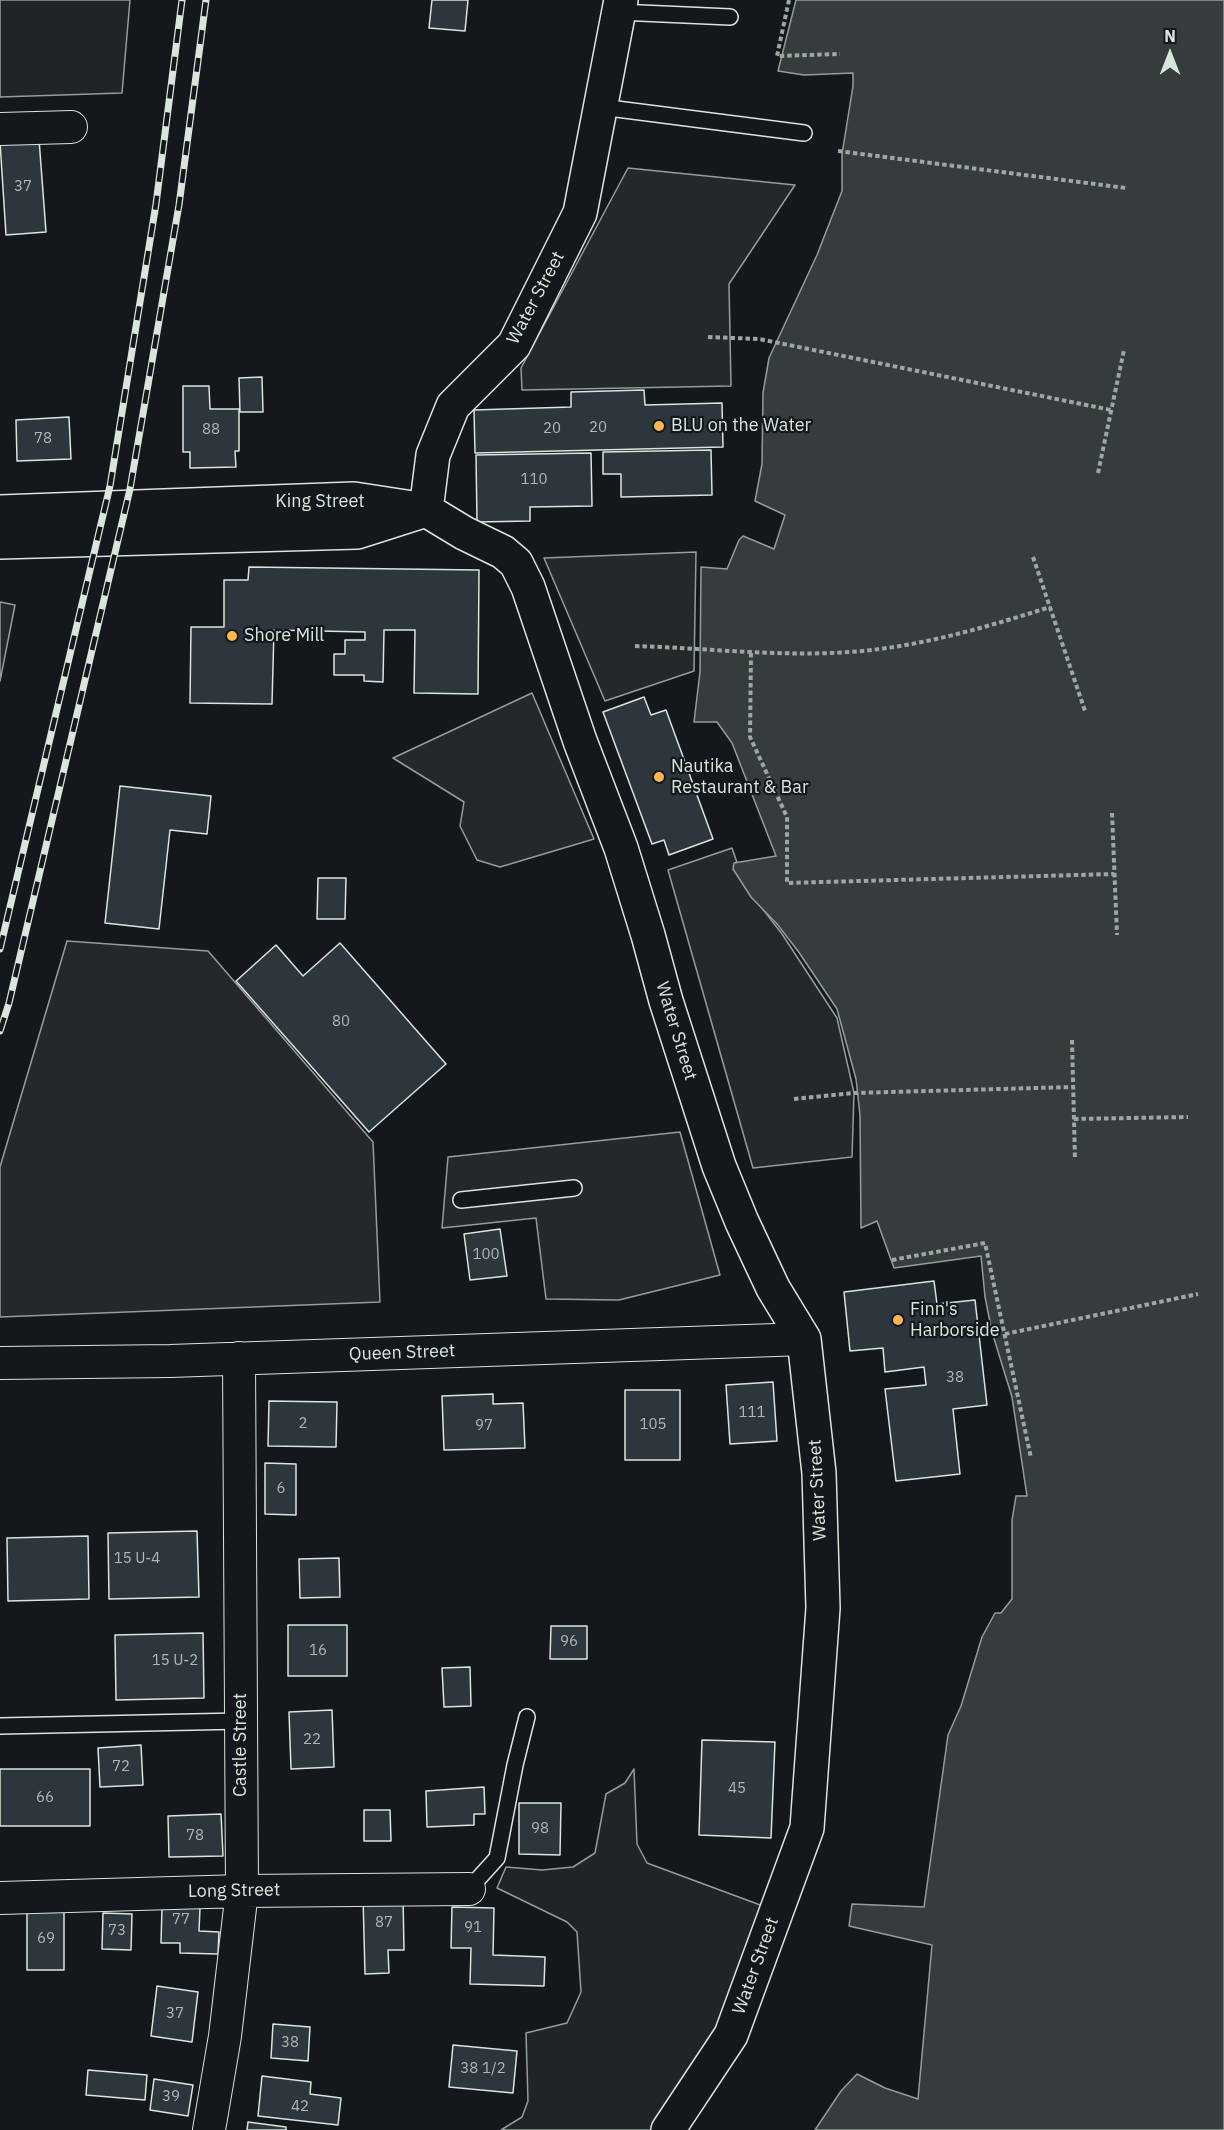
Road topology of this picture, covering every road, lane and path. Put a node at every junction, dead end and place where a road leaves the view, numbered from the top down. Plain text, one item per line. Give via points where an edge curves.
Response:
1 (789, 0) edge
2 (620, 6) edge
3 (730, 16) dead end
4 (840, 54) dead end
5 (601, 107) junction
6 (71, 127) dead end
7 (0, 129) edge
8 (804, 132) dead end
9 (838, 151) dead end
10 (1126, 188) dead end
11 (708, 338) dead end
12 (1124, 350) dead end
13 (1111, 410) junction
14 (1098, 473) dead end
15 (426, 510) junction
16 (0, 512) edge
17 (0, 542) edge
18 (1033, 557) dead end
19 (1050, 607) junction
20 (635, 646) dead end
21 (752, 653) junction
22 (1085, 711) dead end
23 (1112, 813) dead end
24 (1114, 874) junction
25 (1117, 935) dead end
26 (1072, 1040) dead end
27 (1073, 1087) junction
28 (794, 1099) dead end
29 (1188, 1117) dead end
30 (1074, 1119) junction
31 (1075, 1160) dead end
32 (574, 1188) dead end
33 (461, 1200) dead end
34 (892, 1260) dead end
35 (1198, 1294) dead end
36 (1005, 1334) junction
37 (804, 1339) junction
38 (239, 1358) junction
39 (0, 1363) edge
40 (1031, 1458) dead end
41 (527, 1717) dead end
42 (241, 1721) junction
43 (0, 1726) edge
44 (469, 1889) joint
45 (242, 1890) junction
46 (0, 1898) edge
47 (209, 2130) edge
48 (668, 2130) edge

1 - 4 path via 777,56
2 - 3 lane
2 - 5 street, Water Street
5 - 8 lane
5 - 15 street, Water Street via 580,213 514,345 453,406 433,455
6 - 7 street
9 - 10 path
11 - 13 path via 759,339
12 - 13 path
13 - 14 path
15 - 16 street, King Street via 354,499
15 - 17 street, King Street via 357,532
15 - 37 street, Water Street via 503,552 516,562 528,587 621,848 719,1166 772,1288
18 - 19 path
19 - 21 path via 976,630 894,648
19 - 22 path
20 - 21 path
21 - 24 path via 750,736 787,818 787,884
23 - 24 path
24 - 25 path
26 - 27 path
27 - 28 path via 854,1093
27 - 30 path
29 - 30 path
30 - 31 path
32 - 33 lane
34 - 36 path via 985,1243
35 - 36 path
36 - 40 path
37 - 38 street, Queen Street
37 - 48 street, Water Street via 819,1473 823,1608 807,1828 731,2035
38 - 39 street, Queen Street
38 - 42 street, Castle Street
41 - 44 lane via 497,1858
42 - 43 lane
42 - 45 street, Castle Street
44 - 45 street, Long Street
45 - 46 street, Long Street
45 - 47 street, Castle Street via 225,2036

